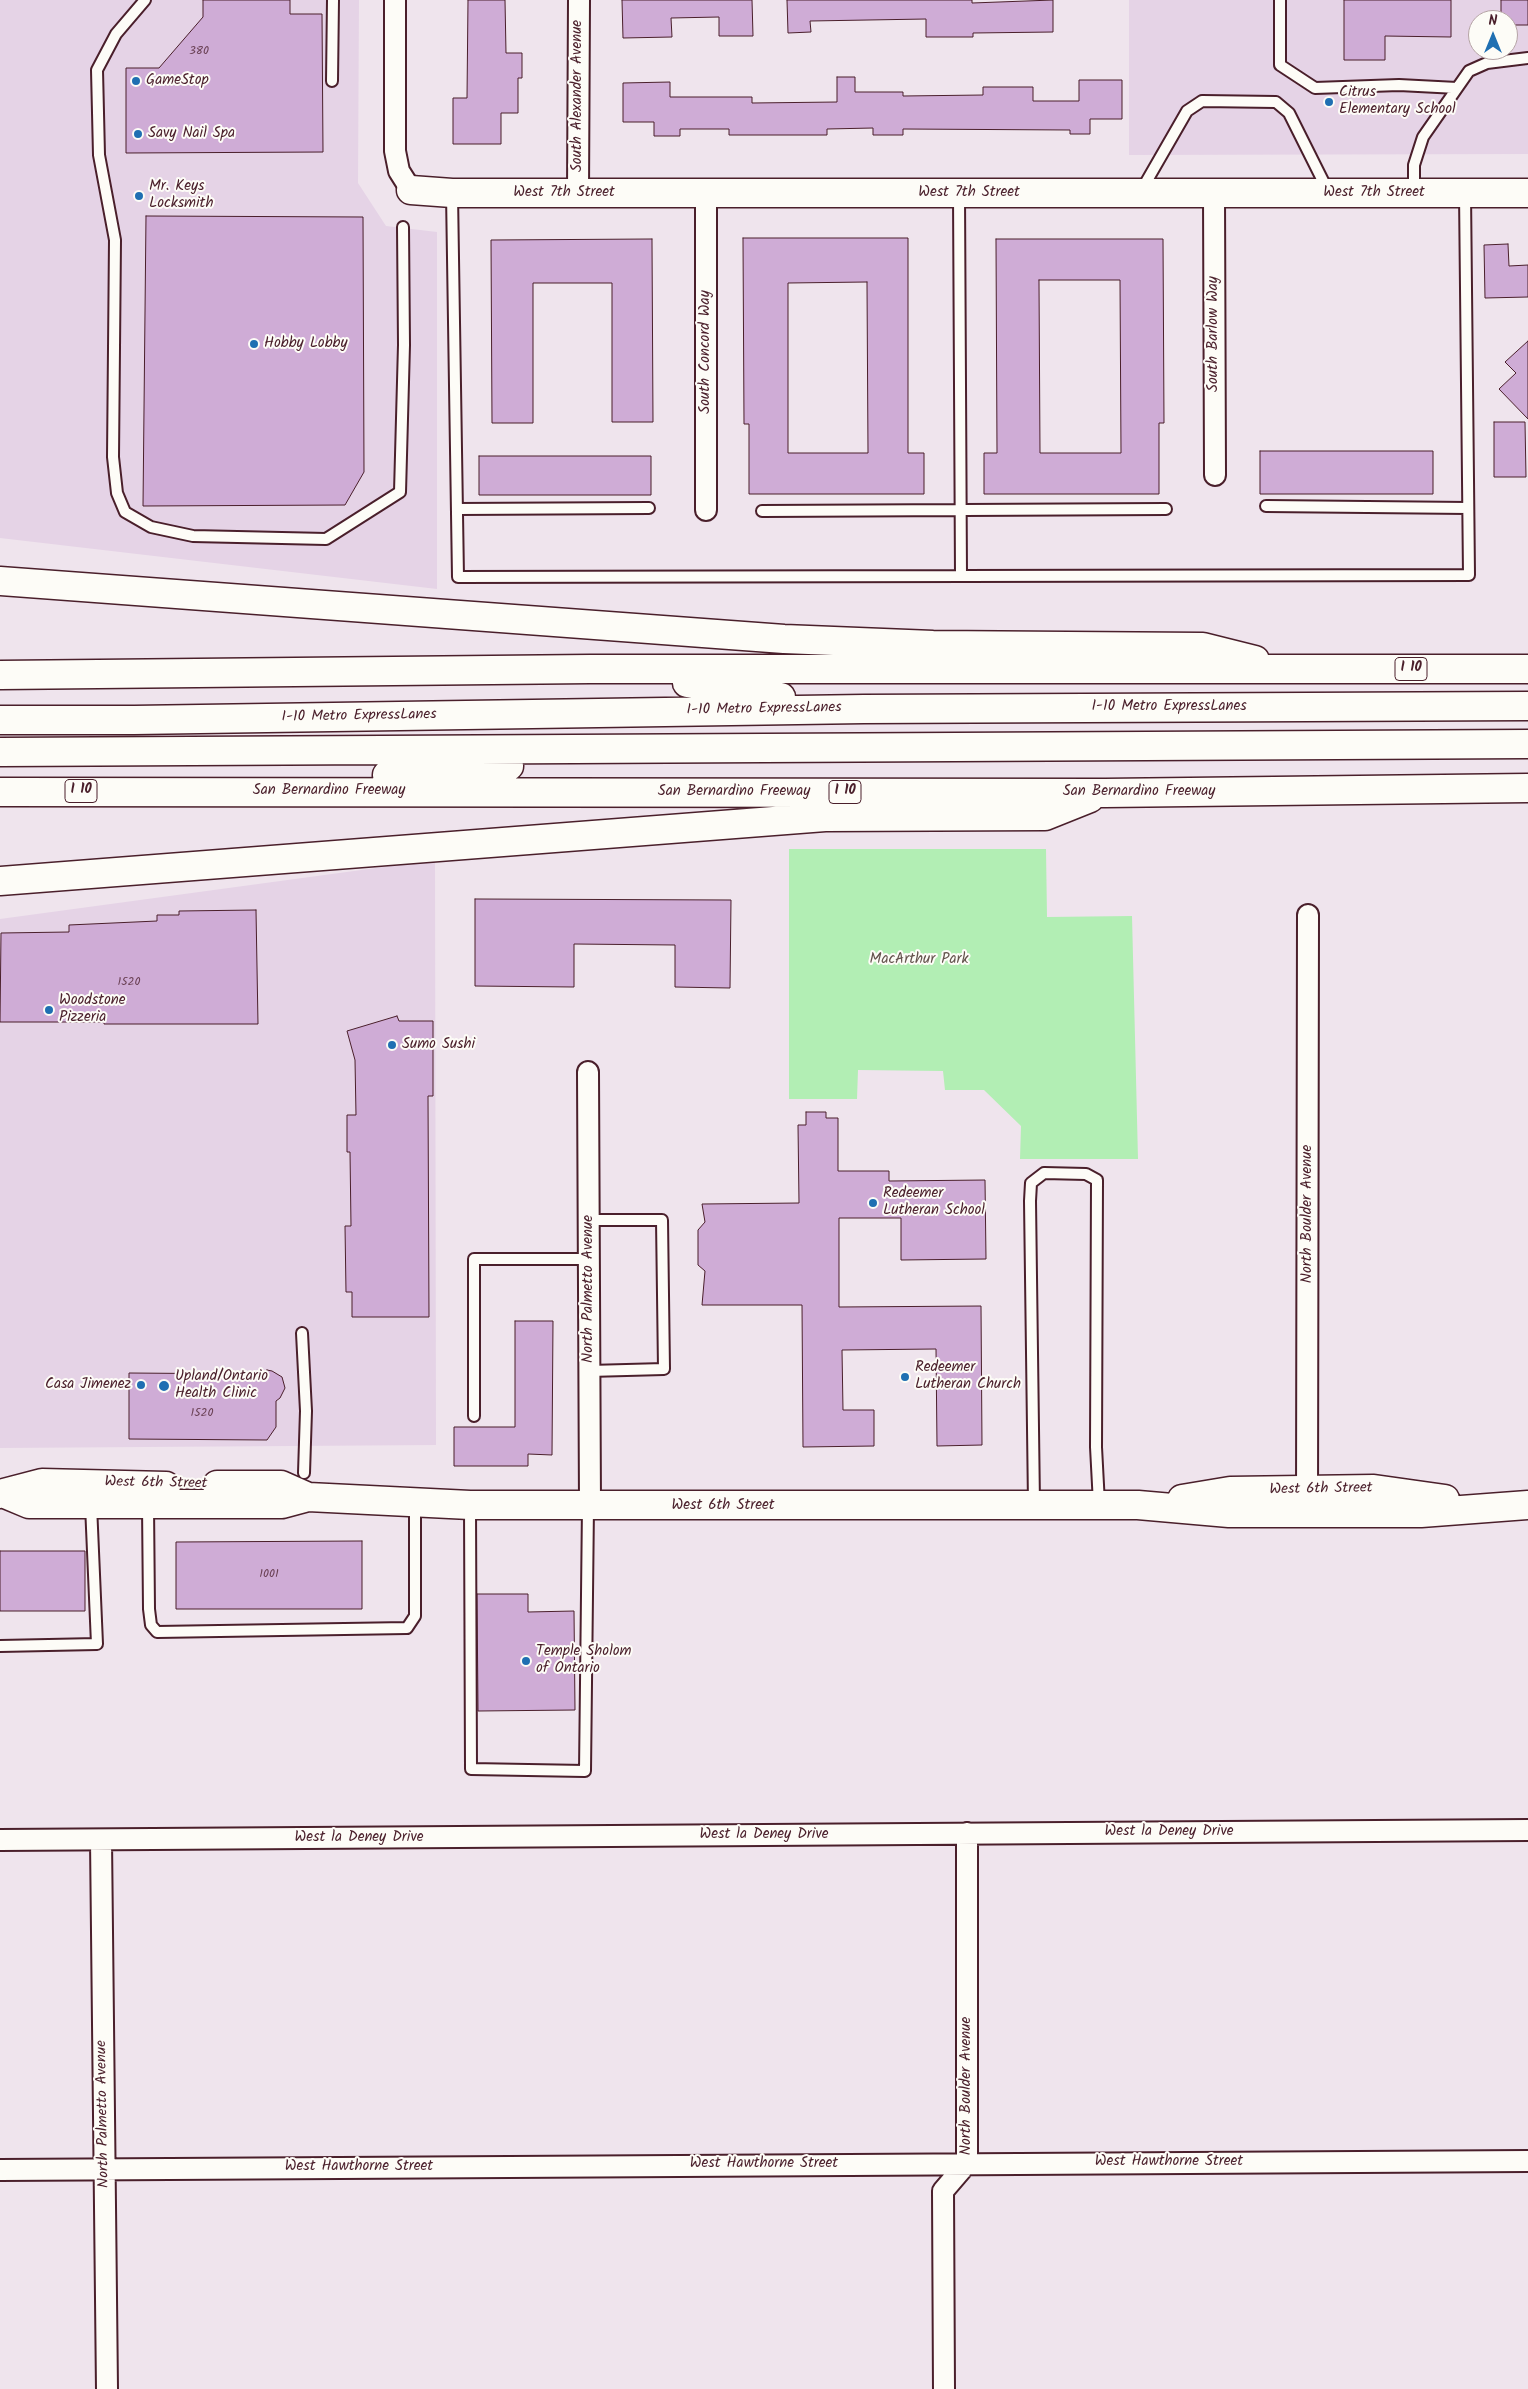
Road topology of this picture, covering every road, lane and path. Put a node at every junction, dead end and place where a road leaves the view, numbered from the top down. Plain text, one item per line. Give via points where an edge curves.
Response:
1 (145, 0) edge
2 (333, 0) edge
3 (395, 0) edge
4 (579, 0) edge
5 (1280, 0) edge
6 (1528, 58) edge
7 (332, 82) dead end
8 (1457, 88) junction
9 (411, 190) joint
10 (452, 193) junction
11 (578, 193) junction
12 (959, 193) junction
13 (1414, 193) junction
14 (1465, 193) junction
15 (1528, 193) edge
16 (706, 194) junction
17 (1139, 194) junction
18 (1214, 194) junction
19 (1329, 194) junction
20 (403, 227) dead end
21 (1215, 475) dead end
22 (1266, 506) dead end
23 (649, 508) dead end
24 (1468, 508) junction
25 (457, 509) junction
26 (1166, 509) dead end
27 (706, 510) dead end
28 (762, 511) dead end
29 (960, 511) junction
30 (961, 576) junction
31 (0, 581) edge
32 (590, 669) junction
33 (1528, 669) edge
34 (1294, 670) junction
35 (0, 676) edge
36 (1528, 706) edge
37 (864, 709) junction
38 (0, 720) edge
39 (1528, 744) edge
40 (763, 749) junction
41 (0, 752) edge
42 (1528, 788) edge
43 (162, 791) junction
44 (0, 792) edge
45 (1105, 793) junction
46 (0, 881) edge
47 (1308, 915) dead end
48 (588, 1072) dead end
49 (588, 1220) junction
50 (589, 1259) junction
51 (302, 1333) dead end
52 (589, 1370) junction
53 (474, 1416) dead end
54 (306, 1485) junction
55 (2, 1494) edge
56 (415, 1502) junction
57 (1307, 1502) junction
58 (91, 1504) junction
59 (148, 1504) junction
60 (470, 1505) junction
61 (1099, 1505) junction
62 (1516, 1505) edge
63 (589, 1506) junction
64 (1034, 1506) junction
65 (0, 1646) edge
66 (1528, 1830) edge
67 (966, 1834) junction
68 (0, 1840) edge
69 (101, 1840) junction
70 (1528, 2161) edge
71 (966, 2163) junction
72 (104, 2169) junction
73 (0, 2170) edge
74 (107, 2389) edge
75 (944, 2389) edge

1 - 20 lane via 116,34 97,70 100,155 115,240 113,457 117,493 125,512 151,527 193,536 326,539 400,492
2 - 7 lane
3 - 9 street via 395,151 398,171
4 - 11 street, South Alexander Avenue
5 - 8 lane via 1280,65 1315,88
6 - 8 lane via 1487,63 1469,71
8 - 13 lane via 1423,137 1414,165
9 - 10 main road, West 7th Street
10 - 11 main road, West 7th Street
10 - 25 lane
11 - 16 main road, West 7th Street
12 - 16 main road, West 7th Street
12 - 17 main road, West 7th Street
12 - 29 lane
13 - 14 main road, West 7th Street
13 - 19 main road, West 7th Street
14 - 15 main road, West 7th Street
14 - 24 lane
16 - 27 street, South Concord Way
17 - 18 main road, West 7th Street
17 - 19 lane via 1187,111 1202,101 1211,101 1276,102 1289,113
18 - 19 main road, West 7th Street
18 - 21 street, South Barlow Way
22 - 24 lane
23 - 25 lane
24 - 30 lane via 1469,575
25 - 30 lane via 458,577
26 - 29 lane
28 - 29 lane
29 - 30 lane
31 - 34 main road via 784,639 933,645 1203,646
32 - 34 main road, I 10
32 - 35 main road, I 10
32 - 37 main road
33 - 34 main road, I 10
36 - 37 main road, I-10 Metro ExpressLanes
37 - 38 main road, I-10 Metro ExpressLanes
39 - 40 main road
40 - 41 main road
40 - 43 main road
42 - 45 main road, San Bernardino Freeway / I 10
43 - 44 main road, San Bernardino Freeway / I 10
43 - 45 main road, San Bernardino Freeway / I 10
45 - 46 main road via 1046,816 825,817
47 - 57 street, North Boulder Avenue
48 - 49 street, North Palmetto Avenue
49 - 50 street, North Palmetto Avenue
49 - 52 lane via 662,1220 664,1369
50 - 52 street, North Palmetto Avenue
50 - 53 lane via 474,1259
51 - 54 lane
52 - 63 street, North Palmetto Avenue
54 - 55 main road, West 6th Street via 42,1483
54 - 56 main road, West 6th Street
54 - 59 main road, West 6th Street via 282,1504
55 - 58 main road, West 6th Street via 29,1504
56 - 59 lane via 415,1616 407,1628 157,1632 151,1625 149,1609
56 - 60 main road, West 6th Street
57 - 61 main road, West 6th Street via 1230,1491 1138,1505
57 - 62 main road, West 6th Street via 1374,1489
58 - 59 main road, West 6th Street
58 - 65 lane via 97,1644
60 - 63 main road, West 6th Street
60 - 63 lane via 471,1769 585,1771
61 - 64 main road, West 6th Street
61 - 64 lane via 1096,1446 1097,1180 1086,1174 1044,1173 1031,1183 1030,1201
63 - 64 main road, West 6th Street
66 - 67 street, West la Deney Drive
67 - 69 street, West la Deney Drive
67 - 71 street, North Boulder Avenue
68 - 69 street, West la Deney Drive
69 - 72 street, North Palmetto Avenue
70 - 71 street, West Hawthorne Street
71 - 72 street, West Hawthorne Street
71 - 75 street, North Boulder Avenue via 943,2192
72 - 73 street, West Hawthorne Street
72 - 74 street, North Palmetto Avenue

